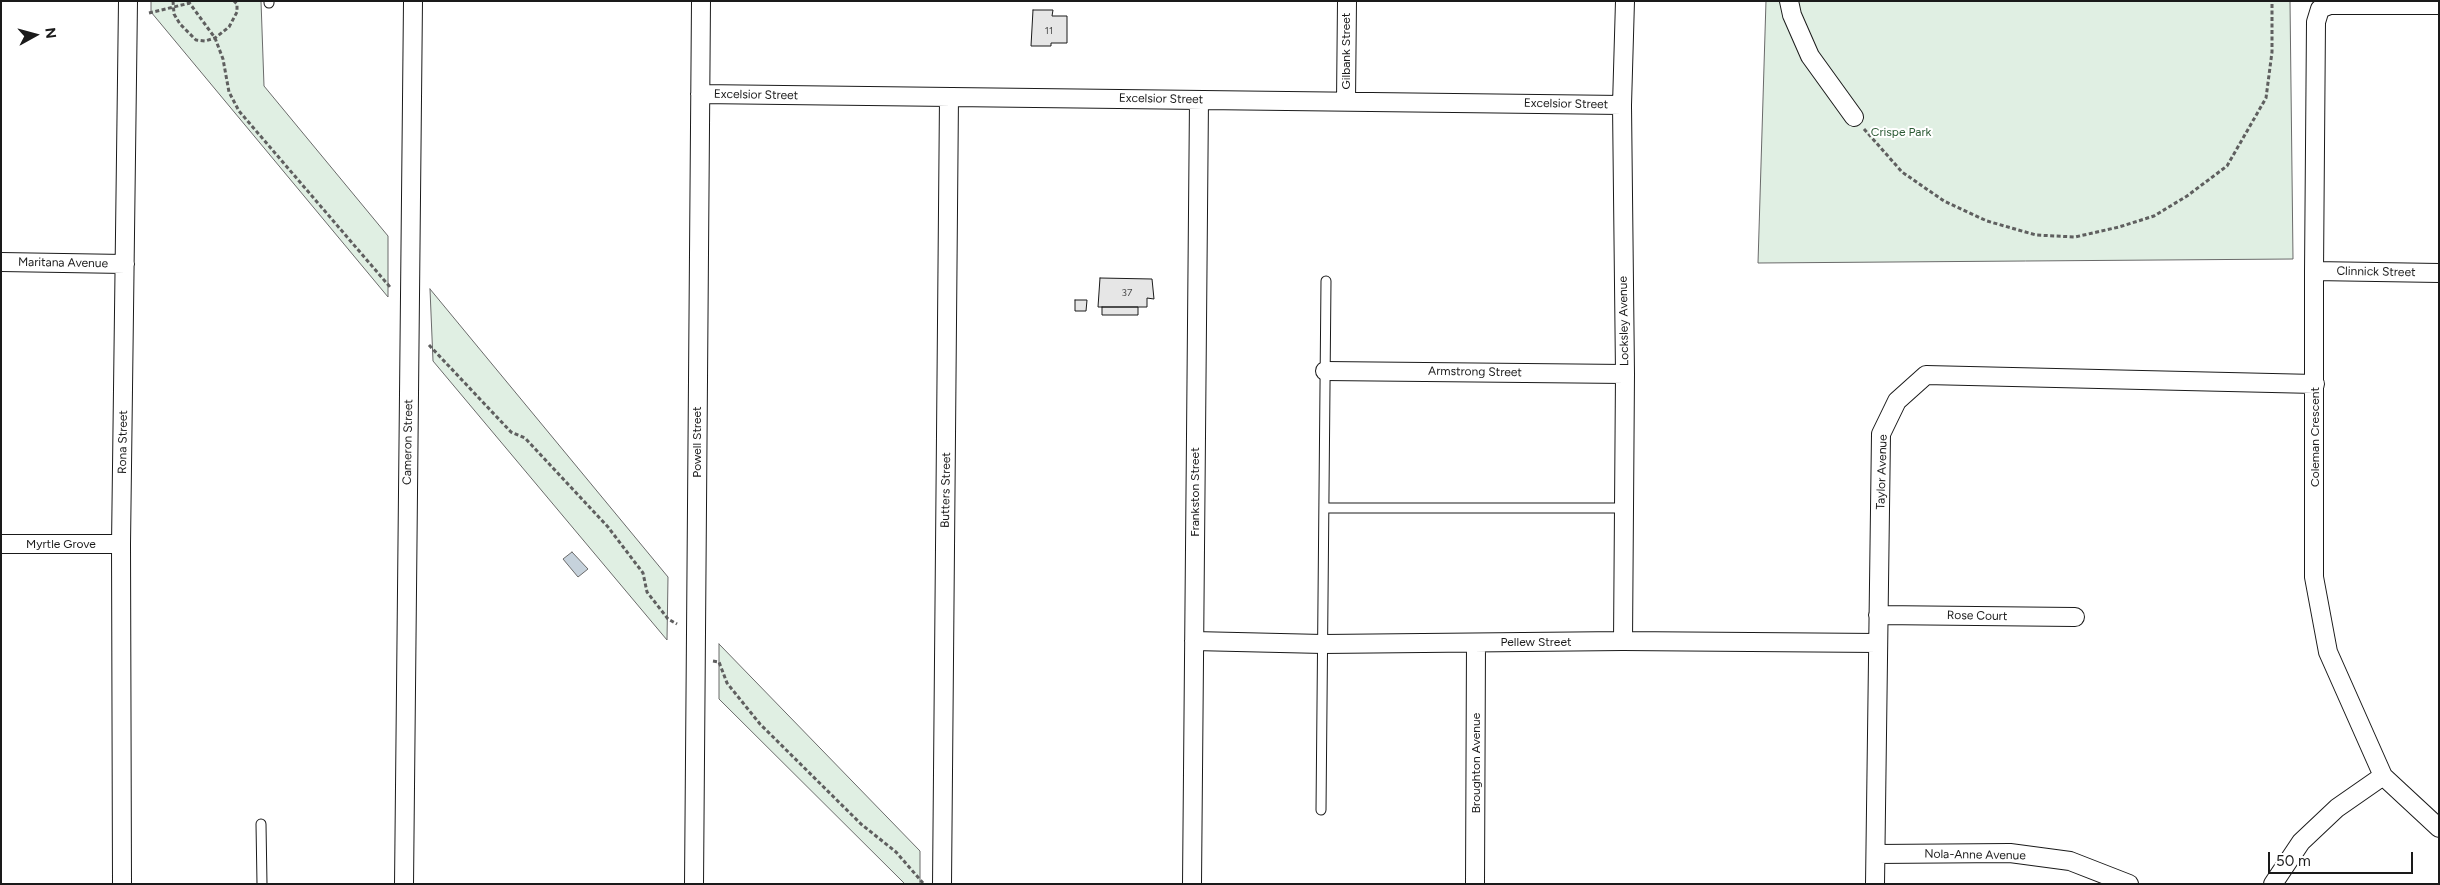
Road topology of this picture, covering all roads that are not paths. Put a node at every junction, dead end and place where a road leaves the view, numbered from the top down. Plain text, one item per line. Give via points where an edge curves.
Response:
1 (128, 1) edge
2 (413, 1) edge
3 (701, 1) edge
4 (1347, 1) edge
5 (1625, 1) edge
6 (1789, 1) edge
7 (2439, 5) edge
8 (700, 94) junction
9 (949, 97) junction
10 (1199, 100) junction
11 (1346, 101) junction
12 (1622, 105) junction
13 (1854, 117) road end
14 (1, 262) edge
15 (125, 264) junction
16 (2314, 271) junction
17 (2439, 273) edge
18 (1326, 281) dead end
19 (1325, 371) junction
20 (1625, 374) junction
21 (2315, 384) junction
22 (1324, 508) junction
23 (1624, 508) junction
24 (1, 544) edge
25 (121, 544) junction
26 (1878, 615) junction
27 (2075, 617) dead end
28 (1194, 641) junction
29 (1623, 641) junction
30 (1476, 643) junction
31 (1878, 643) junction
32 (1323, 644) junction
33 (2383, 776) junction
34 (1321, 810) dead end
35 (261, 824) dead end
36 (2439, 828) edge
37 (1876, 854) junction
38 (122, 884) edge
39 (262, 884) edge
40 (404, 884) edge
41 (694, 884) edge
42 (942, 884) edge
43 (1192, 884) edge
44 (1476, 884) edge
45 (1876, 884) edge
46 (2129, 884) edge
47 (2274, 884) edge

1 - 15 street, Rona Street
2 - 40 street, Cameron Street
3 - 8 street, Powell Street
4 - 11 street, Gilbank Street
5 - 12 street, Locksley Avenue
6 - 13 street via 1810,56
7 - 16 street, Coleman Crescent via 2330,5 2320,9 2316,22
8 - 9 street, Excelsior Street
8 - 41 street, Powell Street
9 - 10 street, Excelsior Street
9 - 42 street, Butters Street
10 - 11 street, Excelsior Street
10 - 28 street, Frankston Street
11 - 12 street, Excelsior Street
12 - 20 street, Locksley Avenue
14 - 15 street, Maritana Avenue
15 - 25 street, Rona Street
16 - 17 street, Clinnick Street
16 - 21 street, Coleman Crescent
18 - 19 lane
19 - 20 street, Armstrong Street
19 - 22 lane
20 - 23 street, Locksley Avenue
21 - 26 street, Taylor Avenue via 1926,374 1897,401 1881,434
21 - 33 street, Coleman Crescent via 2314,577 2328,652
22 - 23 lane
22 - 32 lane
23 - 29 street, Locksley Avenue
24 - 25 street, Myrtle Grove
25 - 38 street, Rona Street
26 - 27 street, Rose Court
26 - 31 street, Taylor Avenue
28 - 32 street, Pellew Street
28 - 43 street, Frankston Street
29 - 30 street, Pellew Street
29 - 31 street, Pellew Street
30 - 32 street, Pellew Street
30 - 44 street, Broughton Avenue
31 - 37 street, Taylor Avenue
32 - 34 lane
33 - 36 street, Coleman Crescent
33 - 47 street via 2337,808 2301,842
35 - 39 lane
37 - 45 street, Taylor Avenue
37 - 46 street, Nola-Anne Avenue via 2010,853 2070,861

